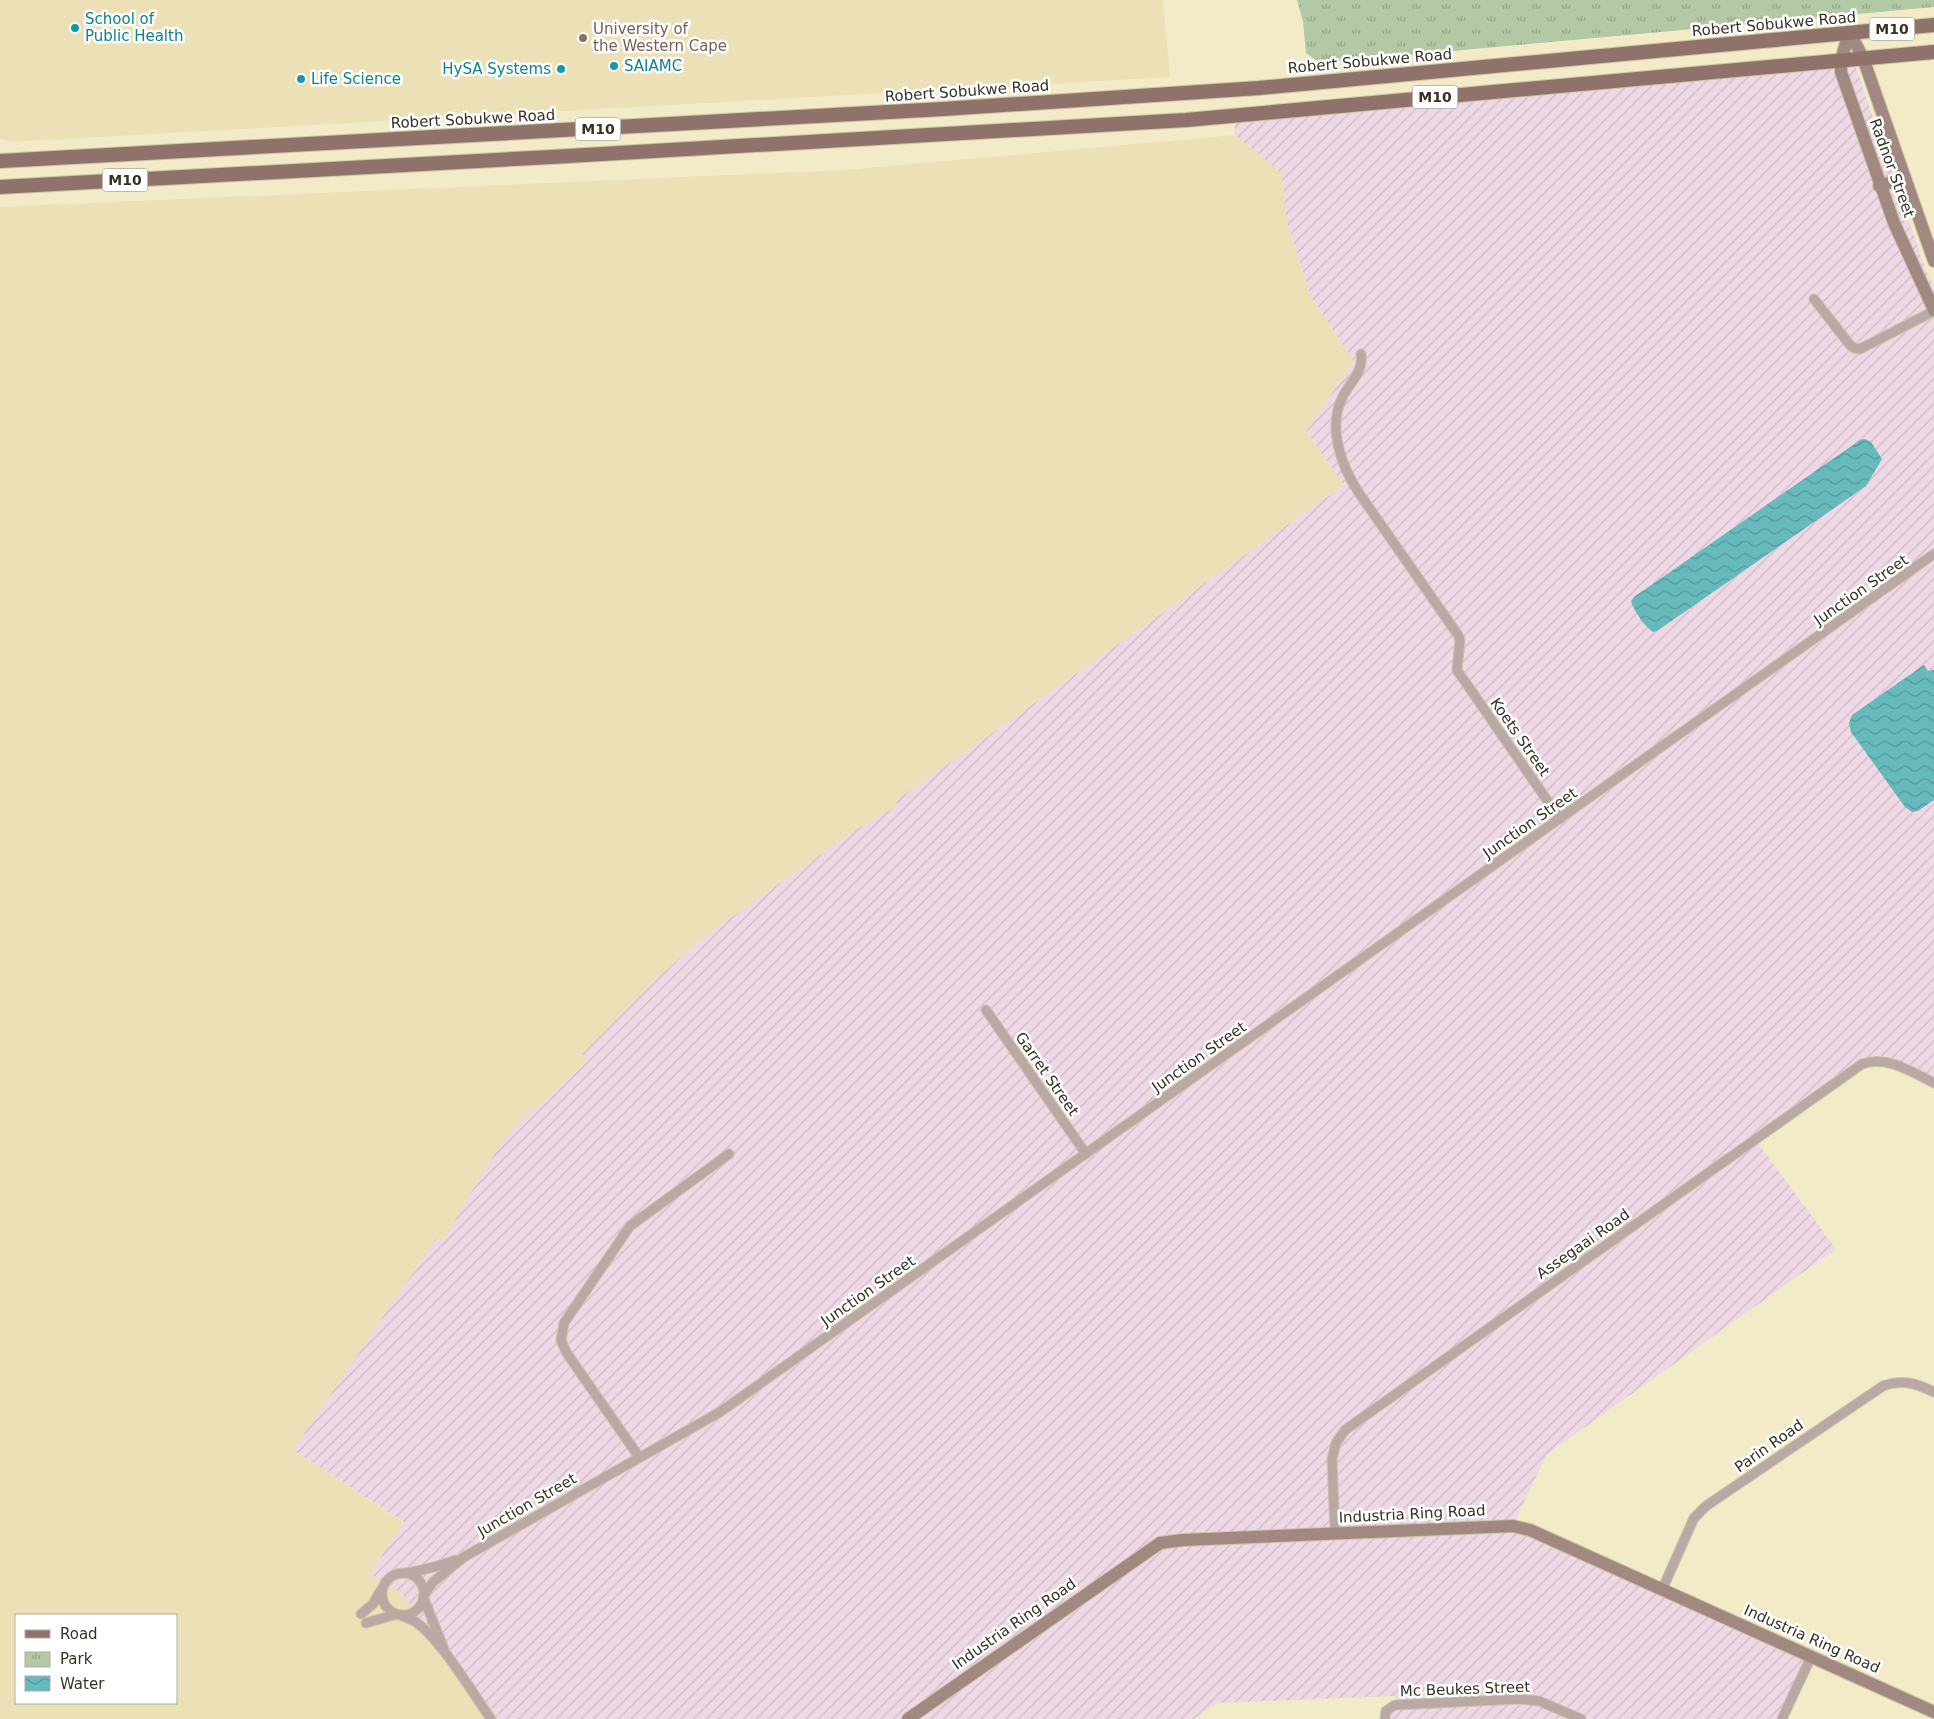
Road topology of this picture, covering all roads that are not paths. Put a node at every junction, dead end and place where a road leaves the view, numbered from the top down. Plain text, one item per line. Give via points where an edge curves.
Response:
1 (1934, 25) edge
2 (1849, 33) junction
3 (1934, 52) edge
4 (1864, 58) junction
5 (1841, 60) junction
6 (0, 161) edge
7 (1905, 178) junction
8 (1879, 186) junction
9 (0, 187) edge
10 (1934, 261) edge
11 (1814, 299) dead end
12 (1934, 310) edge
13 (1361, 354) dead end
14 (1934, 554) edge
15 (1560, 819) junction
16 (986, 1010) dead end
17 (1934, 1082) edge
18 (729, 1154) dead end
19 (1086, 1154) junction
20 (1934, 1392) edge
21 (639, 1457) junction
22 (1335, 1533) junction
23 (464, 1557) junction
24 (407, 1573) junction
25 (383, 1587) junction
26 (1662, 1590) junction
27 (424, 1597) junction
28 (398, 1615) junction
29 (447, 1656) junction
30 (1811, 1657) junction
31 (1934, 1712) edge
32 (491, 1719) edge
33 (908, 1719) edge
34 (1385, 1719) edge
35 (1581, 1719) edge
36 (1782, 1719) edge

1 - 2 main road, Robert Sobukwe Road / M10
2 - 4 street, Radnor Street
2 - 5 street, Radnor Street
2 - 6 main road, Robert Sobukwe Road / M10 via 1165,95
3 - 4 main road, M10
4 - 5 main road, M10
4 - 7 street, Radnor Street
5 - 8 street, Radnor Street via 1841,72
5 - 9 main road, M10 via 1186,120
7 - 8 street
7 - 10 street, Radnor Street
8 - 12 street, Radnor Street
11 - 12 street via 1856,349
13 - 15 street, Koets Street via 1361,367 1338,412 1337,436 1341,458 1356,488 1460,638 1457,670
14 - 15 street, Junction Street
15 - 19 street, Junction Street
16 - 19 street, Garret Street
17 - 22 street, Assegaai Road via 1885,1062 1862,1064 1345,1430 1336,1443 1332,1459
18 - 21 street via 630,1226 564,1323 561,1340 566,1352
19 - 21 street, Junction Street via 727,1407
20 - 26 street, Parin Road via 1905,1381 1883,1386 1706,1506 1694,1518
21 - 23 street, Junction Street
22 - 26 street, Industria Ring Road via 1516,1526
22 - 33 street, Industria Ring Road via 1160,1543
23 - 24 street, Junction Street
23 - 27 street, Junction Street via 438,1577
24 - 25 street via 394,1574
24 - 27 street via 422,1583
25 - 28 street via 384,1604
25 - 28 street via 364,1619
26 - 30 street, Industria Ring Road
27 - 28 street via 412,1613
27 - 29 street
28 - 29 street via 420,1626
29 - 32 street
30 - 31 street, Industria Ring Road
30 - 36 street
34 - 35 street, Mc Beukes Street via 1386,1711 1395,1705 1520,1699 1539,1701

